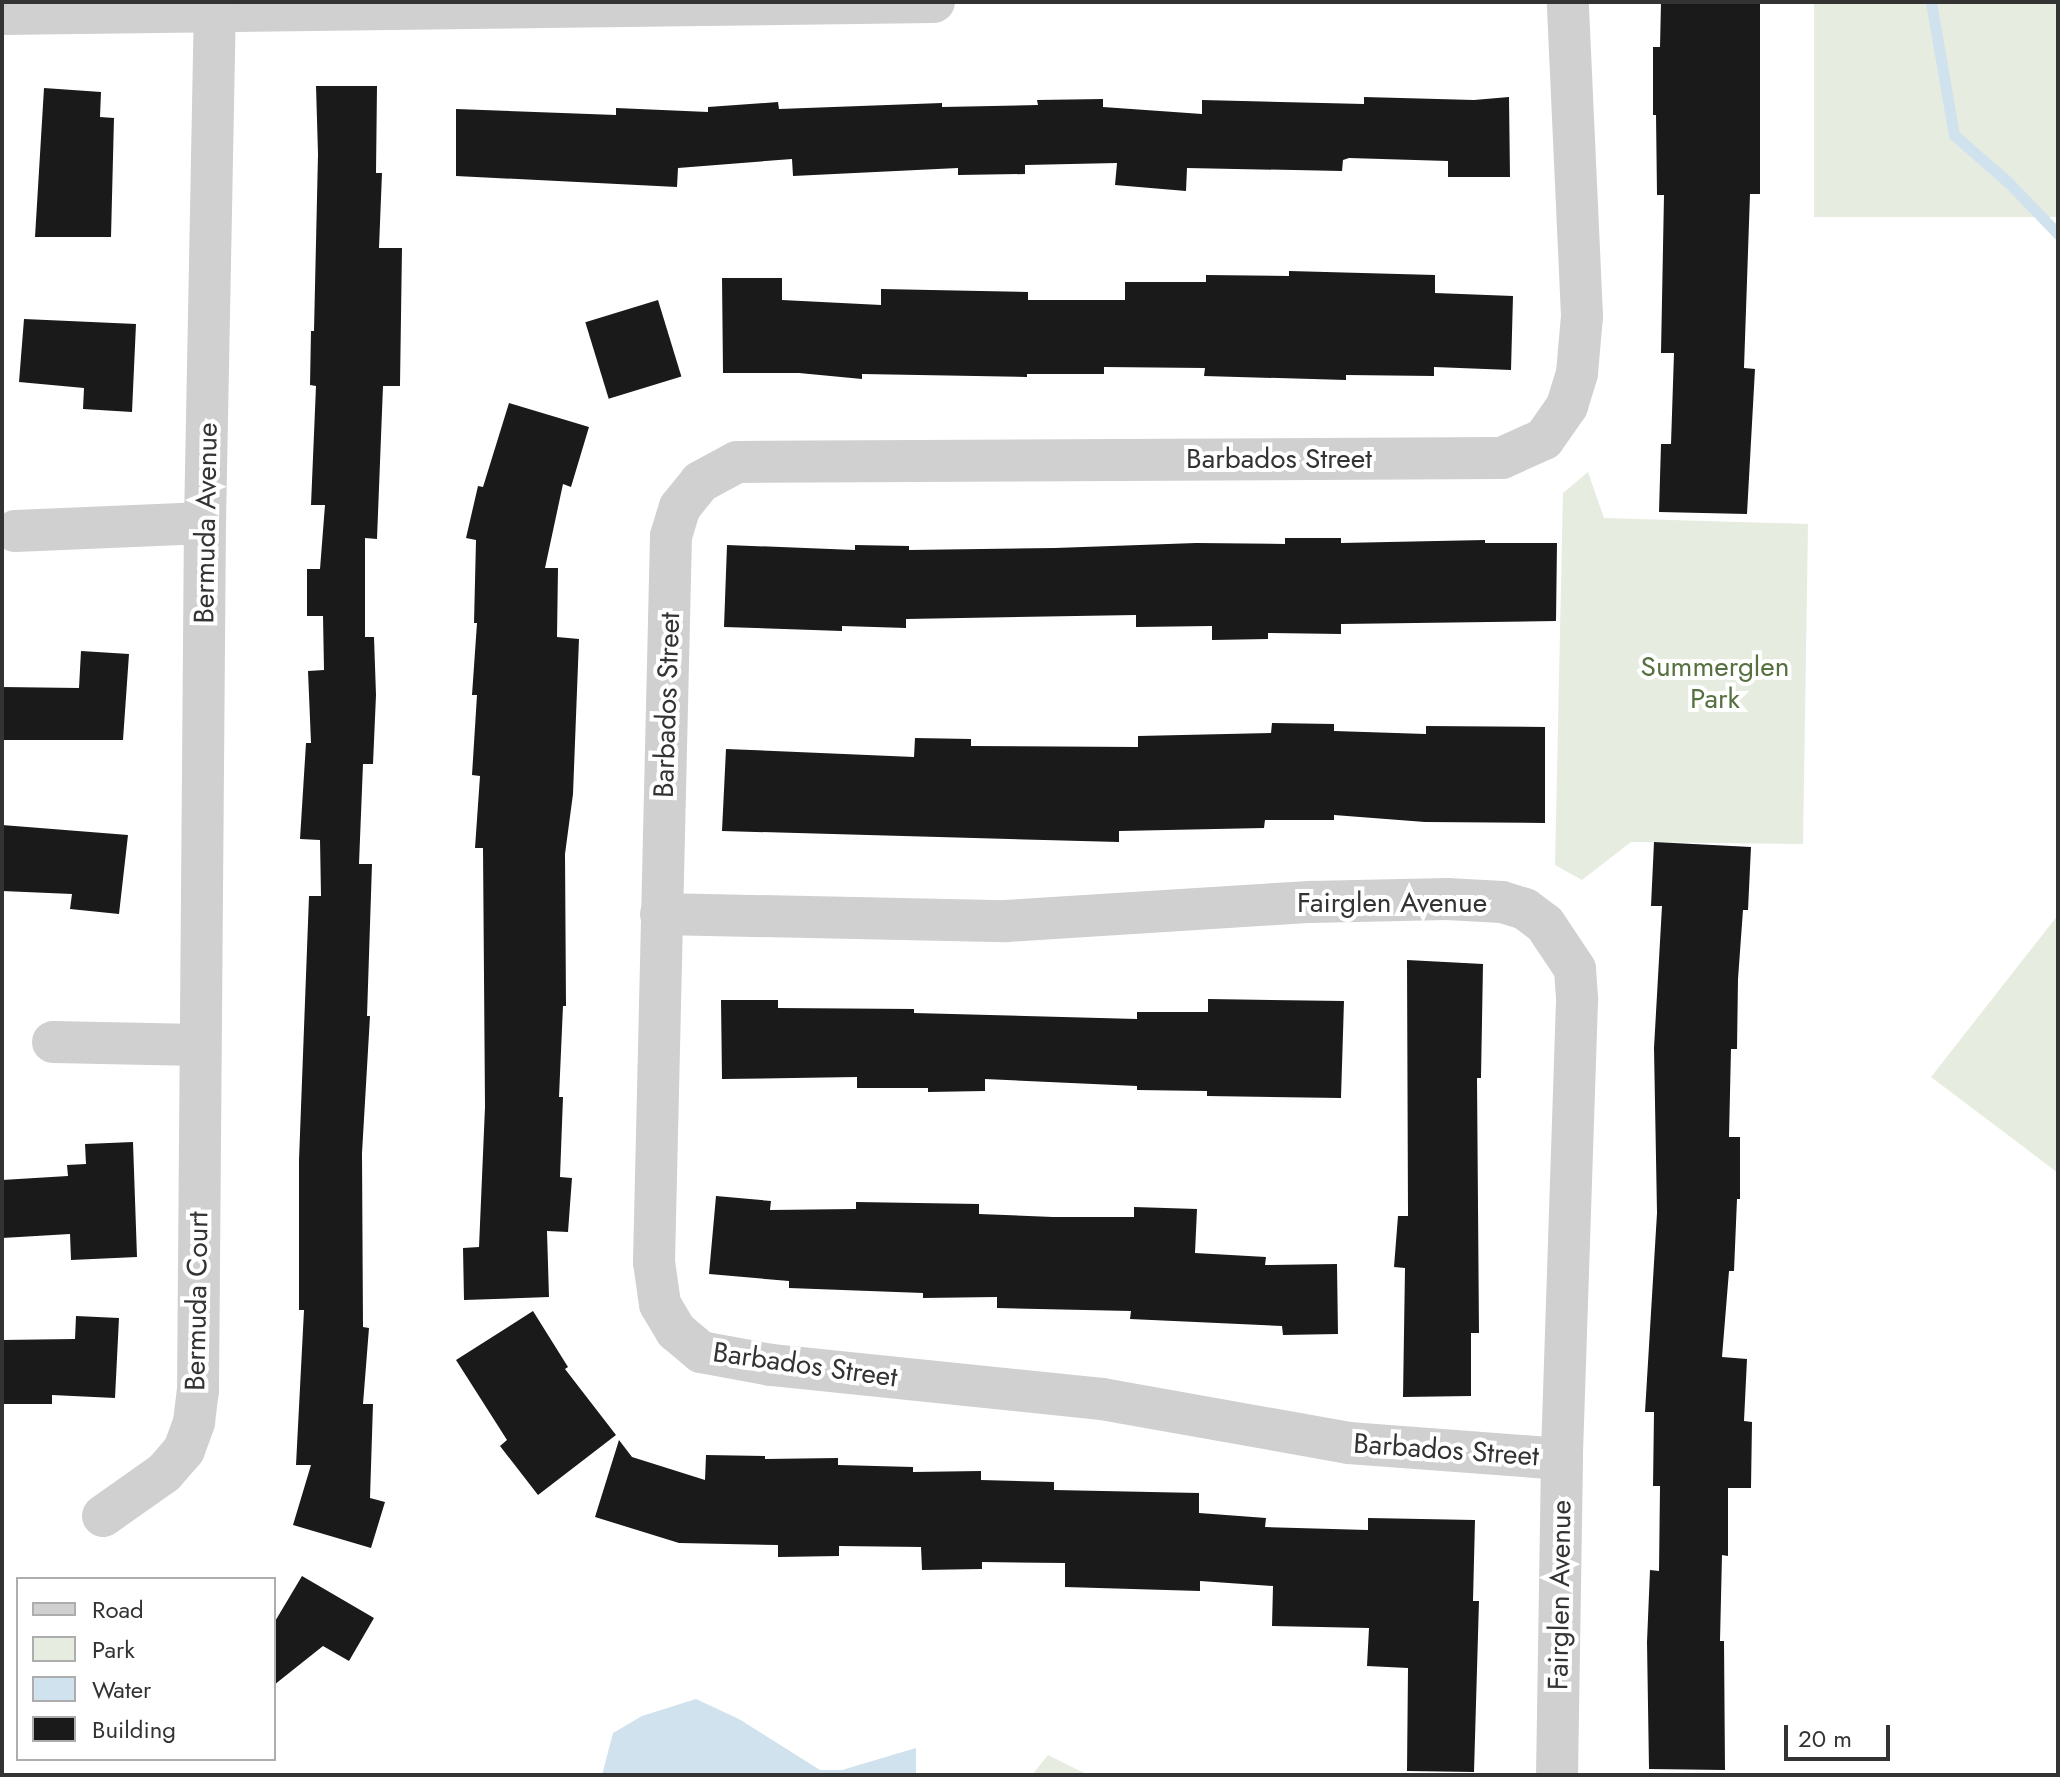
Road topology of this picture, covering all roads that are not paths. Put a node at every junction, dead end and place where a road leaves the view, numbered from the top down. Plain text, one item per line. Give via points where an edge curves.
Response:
1 (934, 2) edge
2 (1568, 2) edge
3 (691, 3) edge
4 (215, 8) edge
5 (2, 14) edge
6 (205, 523) junction
7 (15, 531) dead end
8 (661, 914) junction
9 (53, 1042) dead end
10 (199, 1045) junction
11 (1562, 1459) junction
12 (103, 1516) dead end
13 (1557, 1775) edge

1 - 3 street
2 - 8 street, Barbados Street via 1582,316 1577,373 1567,406 1544,439 1502,458 737,462 725,468 693,490 680,507 671,536
3 - 4 street
4 - 5 street
4 - 6 street, Bermuda Avenue
6 - 7 street
6 - 10 street, Bermuda Avenue
8 - 11 street, Barbados Street via 654,1262 660,1304 676,1331 701,1352 771,1365 1102,1399 1349,1443
8 - 11 street, Fairglen Avenue via 1006,921 1447,899 1502,902 1525,909 1545,924 1575,969
9 - 10 street
10 - 12 street, Bermuda Court via 194,1422 184,1450 164,1473
11 - 13 street, Fairglen Avenue

